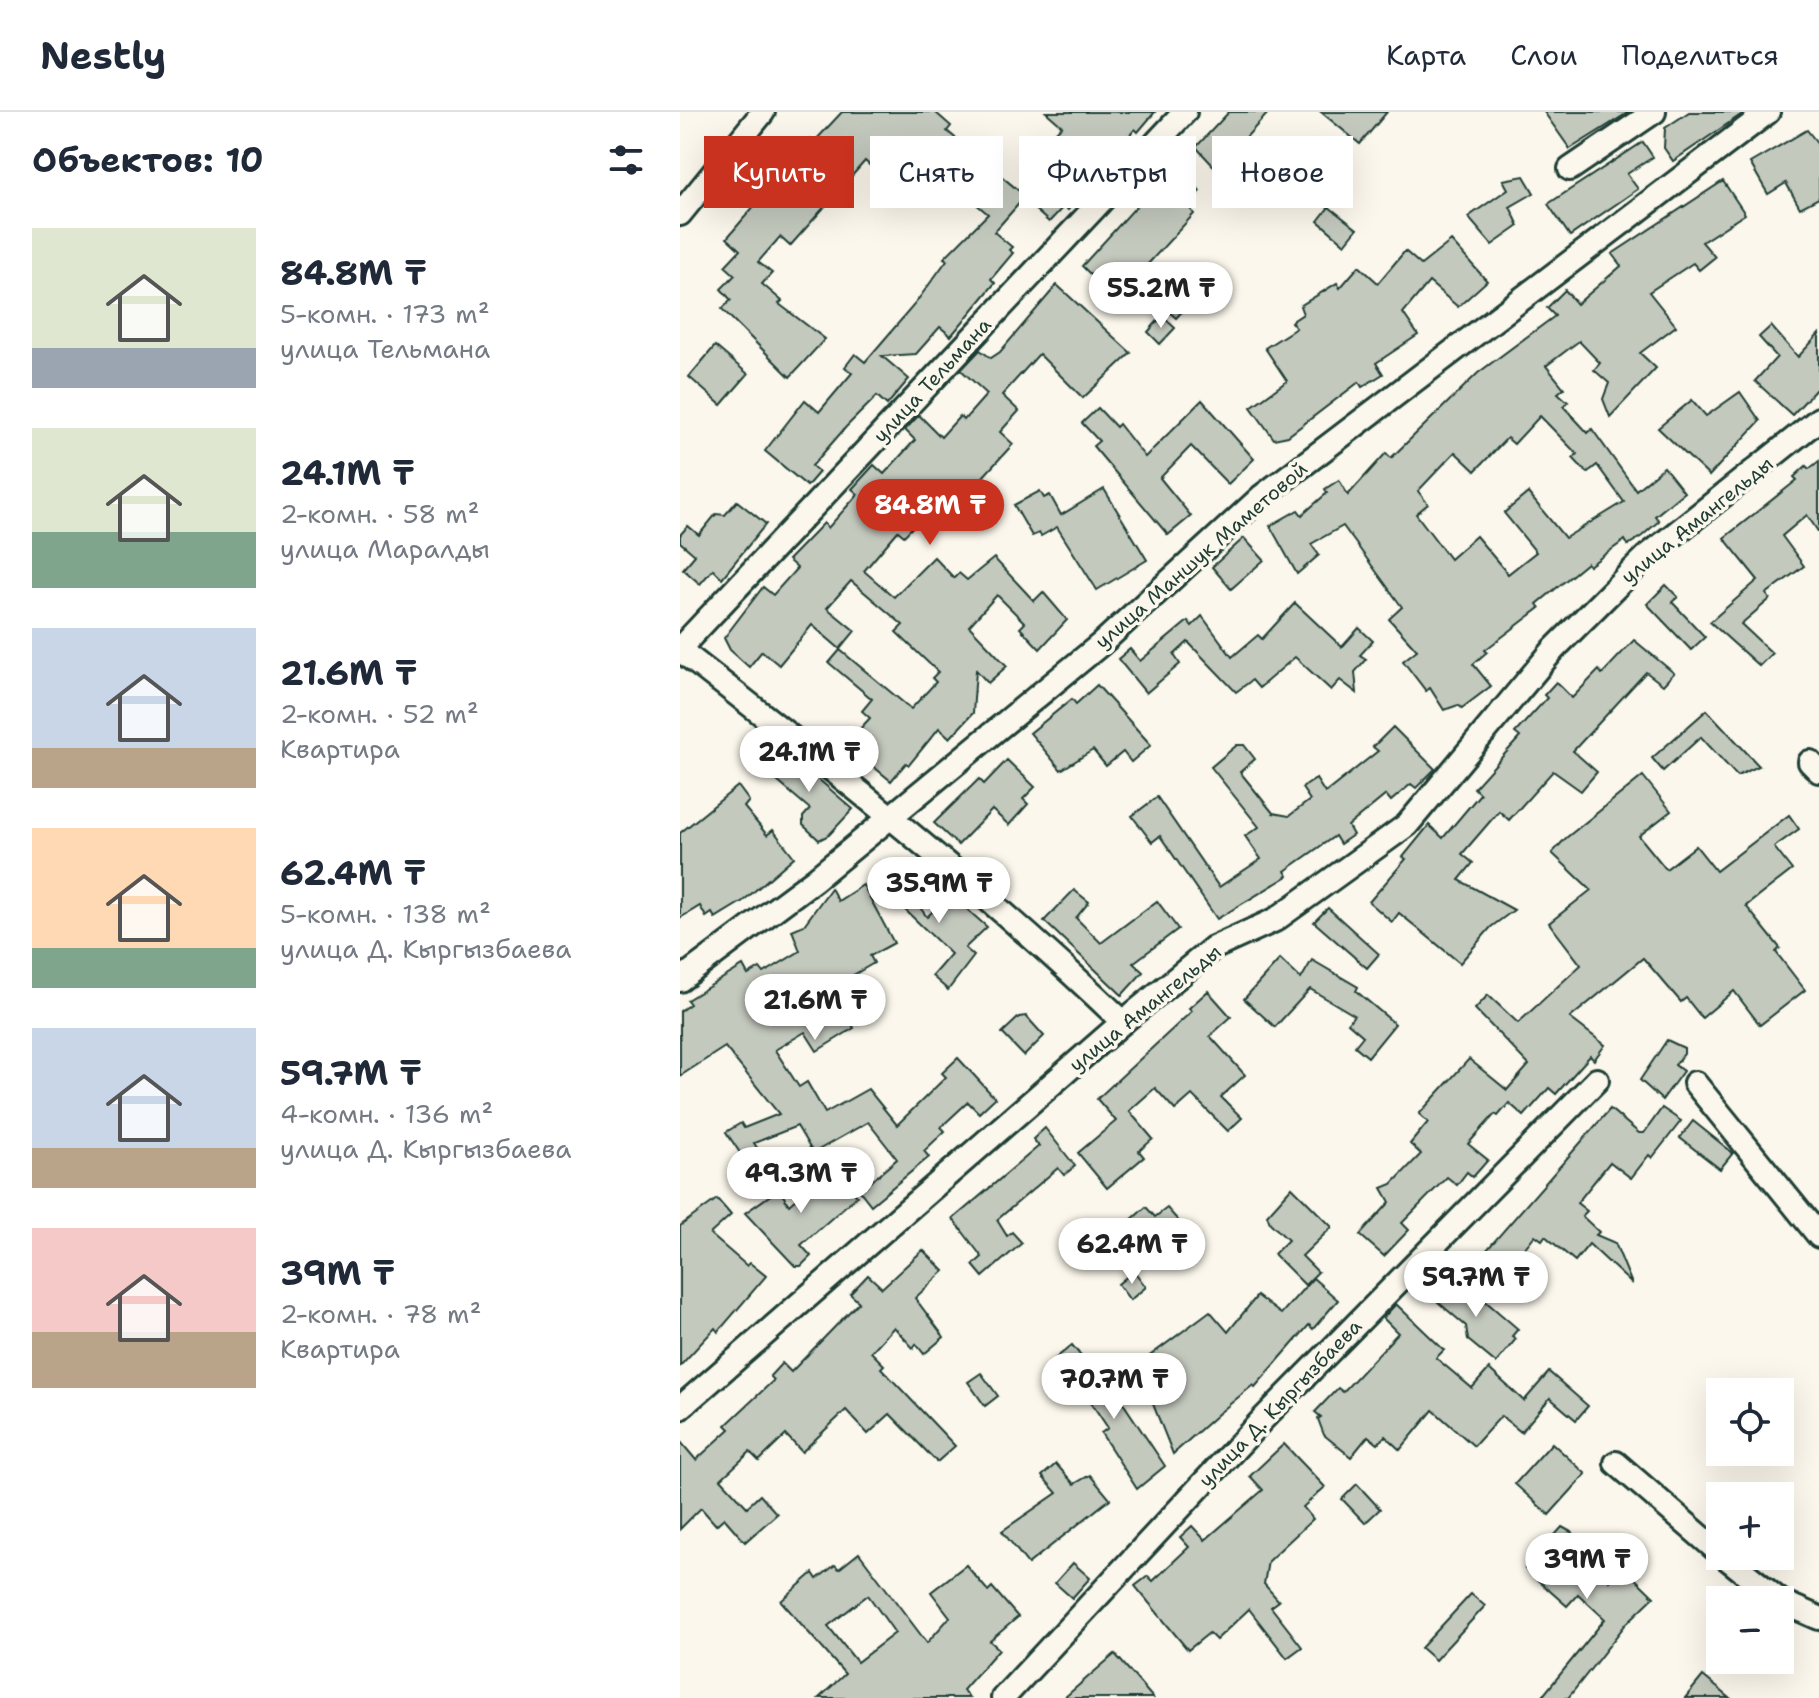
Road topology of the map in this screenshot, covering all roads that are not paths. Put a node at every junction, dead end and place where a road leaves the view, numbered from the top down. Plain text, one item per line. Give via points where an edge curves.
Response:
1 (763, 112) edge
2 (1185, 112) edge
3 (1654, 112) edge
4 (1768, 112) edge
5 (1570, 169) dead end
6 (680, 214) edge
7 (1819, 419) edge
8 (680, 649) edge
9 (888, 817) junction
10 (680, 980) edge
11 (1123, 1022) junction
12 (1597, 1080) dead end
13 (1695, 1083) dead end
14 (1819, 1236) edge
15 (680, 1408) edge
16 (1616, 1463) dead end
17 (1706, 1540) edge
18 (1742, 1570) edge
19 (1762, 1586) edge
20 (1794, 1606) edge
21 (1819, 1618) edge
22 (1003, 1698) edge

1 - 6 street
2 - 8 street, улица Тельмана
3 - 5 street
4 - 9 street, улица Маншук Маметовой via 1261,497 1101,644
7 - 11 street, улица Амангельды via 1646,557 1554,649 1407,825 1275,920 1213,948
8 - 9 street
9 - 10 street, улица Маншук Маметовой
9 - 11 street
11 - 15 street, улица Амангельды
12 - 22 street, улица Д. Кыргызбаева via 1262,1420
13 - 14 street
16 - 17 street
18 - 19 street
20 - 21 street

